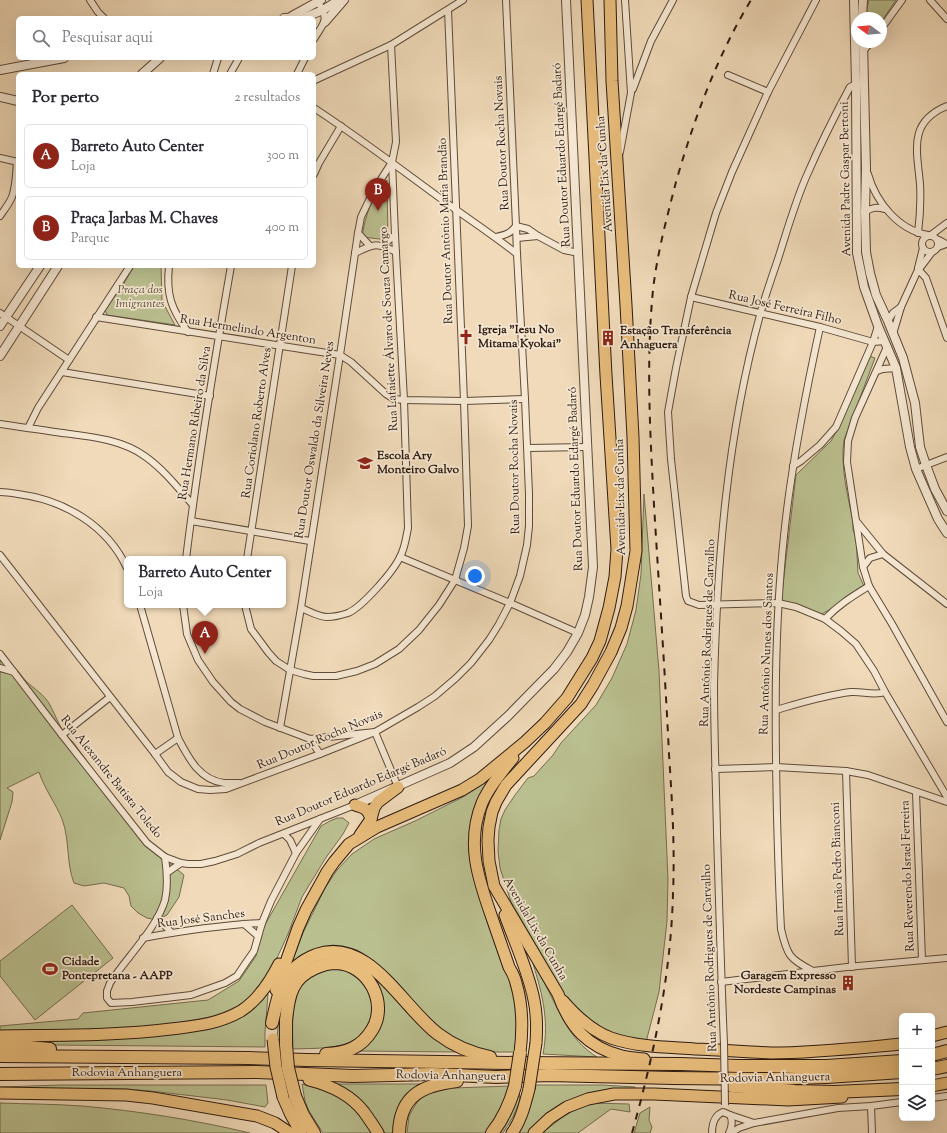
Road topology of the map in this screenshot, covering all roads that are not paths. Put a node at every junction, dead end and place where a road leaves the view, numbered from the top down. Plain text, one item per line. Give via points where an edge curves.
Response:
1 (90, 0) edge
2 (339, 0) edge
3 (344, 0) edge
4 (463, 0) edge
5 (506, 0) edge
6 (566, 0) edge
7 (587, 0) edge
8 (610, 0) edge
9 (625, 0) edge
10 (673, 0) edge
11 (816, 0) edge
12 (854, 0) edge
13 (862, 0) edge
14 (902, 0) edge
15 (930, 0) edge
16 (319, 1) edge
17 (323, 10) junction
18 (448, 10) junction
19 (862, 12) edge
20 (305, 15) edge
21 (102, 16) edge
22 (947, 19) edge
23 (887, 20) edge
24 (325, 22) junction
25 (316, 35) edge
26 (391, 45) junction
27 (864, 48) edge
28 (53, 60) edge
29 (157, 60) edge
30 (217, 60) edge
31 (238, 60) edge
32 (304, 60) edge
33 (0, 70) edge
34 (144, 72) edge
35 (214, 72) edge
36 (231, 72) edge
37 (298, 72) edge
38 (728, 75) dead end
39 (316, 79) edge
40 (856, 84) junction
41 (768, 92) junction
42 (631, 93) junction
43 (0, 97) edge
44 (16, 101) edge
45 (947, 106) edge
46 (316, 109) edge
47 (342, 126) junction
48 (0, 158) edge
49 (16, 162) edge
50 (392, 162) junction
51 (617, 165) junction
52 (866, 168) junction
53 (316, 170) edge
54 (16, 171) edge
55 (456, 209) junction
56 (885, 210) junction
57 (865, 212) junction
58 (0, 216) edge
59 (947, 223) edge
60 (516, 226) junction
61 (941, 228) junction
62 (358, 233) junction
63 (918, 233) junction
64 (395, 235) junction
65 (930, 235) junction
66 (538, 236) junction
67 (496, 237) junction
68 (516, 238) junction
69 (938, 240) junction
70 (922, 241) junction
71 (946, 244) edge
72 (383, 245) junction
73 (370, 246) junction
74 (938, 247) junction
75 (923, 248) junction
76 (396, 252) junction
77 (932, 252) junction
78 (355, 253) junction
79 (579, 253) junction
80 (517, 254) junction
81 (38, 268) edge
82 (57, 268) edge
83 (129, 268) edge
84 (169, 268) edge
85 (231, 268) edge
86 (292, 268) edge
87 (918, 269) junction
88 (692, 297) junction
89 (901, 307) junction
90 (760, 313) junction
91 (3, 315) edge
92 (96, 317) junction
93 (888, 321) junction
94 (0, 326) edge
95 (20, 326) junction
96 (878, 326) junction
97 (820, 327) junction
98 (188, 332) junction
99 (893, 334) junction
100 (219, 337) junction
101 (947, 338) edge
102 (874, 342) junction
103 (886, 344) junction
104 (279, 346) junction
105 (340, 355) junction
106 (0, 356) edge
107 (69, 360) junction
108 (896, 368) junction
109 (877, 371) junction
110 (62, 372) junction
111 (210, 396) junction
112 (525, 398) junction
113 (404, 400) junction
114 (464, 401) junction
115 (0, 424) edge
116 (28, 428) junction
117 (587, 447) junction
118 (528, 448) junction
119 (947, 457) edge
120 (926, 465) junction
121 (793, 466) junction
122 (916, 469) junction
123 (0, 492) edge
124 (193, 505) junction
125 (947, 511) edge
126 (191, 521) junction
127 (856, 521) junction
128 (252, 532) junction
129 (947, 533) edge
130 (310, 541) junction
131 (884, 554) junction
132 (0, 555) edge
133 (186, 556) edge
134 (248, 556) edge
135 (400, 557) junction
136 (124, 563) edge
137 (863, 567) junction
138 (455, 580) junction
139 (869, 586) junction
140 (510, 603) junction
141 (778, 604) junction
142 (947, 604) edge
143 (717, 605) junction
144 (141, 608) edge
145 (183, 608) edge
146 (246, 608) edge
147 (301, 608) junction
148 (825, 619) junction
149 (578, 633) junction
150 (0, 654) edge
151 (0, 668) edge
152 (290, 670) junction
153 (14, 672) junction
154 (885, 692) junction
155 (110, 697) junction
156 (776, 710) junction
157 (947, 722) edge
158 (280, 728) junction
159 (375, 732) junction
160 (62, 735) junction
161 (178, 738) junction
162 (310, 738) junction
163 (525, 742) junction
164 (155, 754) junction
165 (320, 754) junction
166 (776, 767) junction
167 (715, 769) junction
168 (846, 771) junction
169 (243, 783) junction
170 (398, 786) junction
171 (916, 792) junction
172 (947, 797) edge
173 (947, 802) edge
174 (356, 805) junction
175 (320, 819) junction
176 (371, 819) junction
177 (284, 834) junction
178 (356, 840) junction
179 (296, 853) junction
180 (165, 857) junction
181 (181, 863) junction
182 (168, 872) junction
183 (494, 886) junction
184 (157, 918) junction
185 (262, 923) junction
186 (244, 924) junction
187 (298, 928) junction
188 (172, 933) junction
189 (258, 936) junction
190 (143, 938) junction
191 (947, 958) edge
192 (922, 960) junction
193 (852, 967) junction
194 (813, 971) junction
195 (721, 982) junction
196 (558, 994) junction
197 (272, 1023) junction
198 (947, 1032) edge
199 (935, 1035) edge
200 (0, 1036) edge
201 (947, 1037) edge
202 (935, 1039) edge
203 (0, 1044) edge
204 (899, 1044) edge
205 (947, 1051) edge
206 (935, 1055) edge
207 (0, 1056) edge
208 (935, 1056) edge
209 (947, 1056) edge
210 (144, 1057) junction
211 (249, 1058) junction
212 (519, 1058) junction
213 (680, 1064) junction
214 (899, 1064) edge
215 (899, 1065) edge
216 (947, 1066) edge
217 (935, 1068) edge
218 (0, 1074) edge
219 (353, 1076) junction
220 (496, 1077) junction
221 (673, 1078) junction
222 (309, 1080) junction
223 (0, 1082) edge
224 (947, 1083) edge
225 (935, 1085) edge
226 (899, 1090) edge
227 (899, 1091) edge
228 (0, 1093) edge
229 (947, 1096) edge
230 (289, 1097) junction
231 (935, 1098) edge
232 (899, 1102) edge
233 (871, 1106) junction
234 (724, 1109) junction
235 (730, 1115) junction
236 (754, 1123) junction
237 (512, 1131) edge
238 (290, 1133) edge
239 (301, 1133) edge
240 (314, 1133) edge
241 (378, 1133) edge
242 (399, 1133) edge
243 (492, 1133) edge
244 (534, 1133) edge
245 (712, 1133) edge
246 (730, 1133) edge
247 (872, 1133) edge

1 - 21 street
2 - 17 street
3 - 24 street
4 - 18 street
5 - 60 street, Rua Doutor Rocha Novais
6 - 79 street, Rua Doutor Eduardo Edargé Badaró
7 - 163 highway, Avenida Lix da Cunha via 617,549 615,577 600,641 592,658 567,698
8 - 51 highway, Avenida Lix da Cunha
9 - 42 street
10 - 42 street via 651,41
11 - 41 street
12 - 40 street, Avenida Padre Gaspar Bertoni
13 - 19 street
14 - 23 street
15 - 22 street
16 - 17 street
16 - 20 street
17 - 20 street
17 - 24 street
18 - 26 street
18 - 55 street, Rua Doutor Antônio Maria Brandão
24 - 25 street
26 - 39 street
26 - 50 street, Rua Lafaiette Álvaro de Souza Camargo via 396,142
27 - 52 street, Avenida Padre Gaspar Bertoni
28 - 33 street
29 - 34 street
30 - 35 street
31 - 36 street
32 - 37 street
38 - 41 street
40 - 90 street, Rua Antônio Rodrigues de Carvalho via 850,87 806,176
40 - 96 street, Avenida Padre Gaspar Bertoni via 857,253 864,287
41 - 88 street via 716,213
42 - 51 street
43 - 44 street
45 - 63 street via 938,109 924,122 916,144 920,198
46 - 47 street
47 - 50 street
47 - 53 street
48 - 49 street
50 - 55 street
50 - 62 street, Rua Doutor Oswaldo da Silveira Neves via 373,192 361,218
50 - 64 street, Rua Lafaiette Álvaro de Souza Camargo
51 - 183 highway, Avenida Lix da Cunha via 626,305 636,551 621,628 593,685 581,704 506,785 496,802 488,840
52 - 56 street via 871,185
52 - 57 street, Avenida Padre Gaspar Bertoni
54 - 58 street via 13,195
55 - 67 street
55 - 114 street, Rua Doutor Antônio Maria Brandão
56 - 57 street via 879,207
56 - 63 street
57 - 93 street, Avenida Padre Gaspar Bertoni via 866,252 870,273 876,295
59 - 61 street
60 - 66 street via 528,229
60 - 67 street via 512,232
60 - 68 street, Rua Doutor Rocha Novais
61 - 65 street
61 - 69 street
62 - 73 street
62 - 78 street, Rua Doutor Oswaldo da Silveira Neves
63 - 65 street
63 - 70 street
64 - 72 street
64 - 76 street, Rua Lafaiette Álvaro de Souza Camargo
65 - 69 street
65 - 70 street
66 - 68 street
66 - 79 street via 564,250
67 - 80 street
68 - 80 street, Rua Doutor Rocha Novais
69 - 71 street
69 - 74 street
70 - 75 street
71 - 74 street
72 - 73 street
72 - 76 street
73 - 78 street
74 - 77 street
75 - 77 street
75 - 87 street
76 - 113 street, Rua Lafaiette Álvaro de Souza Camargo
77 - 87 street
78 - 105 street, Rua Doutor Oswaldo da Silveira Neves
79 - 117 street, Rua Doutor Eduardo Edargé Badaró
80 - 112 street, Rua Doutor Rocha Novais
81 - 91 street
82 - 95 street
83 - 92 street
84 - 98 street via 168,288 171,304
85 - 100 street, Rua Hermano Ribeiro da Silva
86 - 104 street, Rua Coriolano Roberto Alves
87 - 89 street
87 - 101 street via 926,278
88 - 90 street, Rua José Ferreira Filho
88 - 143 street via 668,412 671,459 688,601 699,605
89 - 93 street
89 - 99 street
90 - 97 street, Rua José Ferreira Filho
90 - 143 street, Rua Antônio Rodrigues de Carvalho via 733,445
91 - 94 street
91 - 95 street
92 - 98 street, Rua Hermelindo Argenton
92 - 107 street
93 - 96 street
93 - 99 street, Avenida Padre Gaspar Bertoni
95 - 106 street
95 - 107 street
96 - 102 street
96 - 103 street, Avenida Padre Gaspar Bertoni
97 - 102 street, Rua José Ferreira Filho
97 - 121 street, Rua Antônio Nunes dos Santos
98 - 100 street, Rua Hermelindo Argenton
99 - 103 street
99 - 120 street, Avenida Padre Gaspar Bertoni via 903,358 915,403 920,448
100 - 104 street, Rua Hermelindo Argenton
100 - 111 street, Rua Hermano Ribeiro da Silva
102 - 103 street
102 - 121 street via 836,427 820,445
103 - 108 street, Avenida Padre Gaspar Bertoni
103 - 109 street
104 - 105 street, Rua Hermelindo Argenton
104 - 128 street, Rua Coriolano Roberto Alves
105 - 113 street, Rua Hermelindo Argenton via 386,394 394,399
105 - 130 street, Rua Doutor Oswaldo da Silveira Neves
107 - 110 street
108 - 109 street
108 - 122 street, Avenida Padre Gaspar Bertoni
109 - 127 street via 855,418 848,441 847,462
110 - 111 street
110 - 116 street
111 - 124 street, Rua Hermano Ribeiro da Silva
112 - 114 street, Rua Hermelindo Argenton
112 - 118 street, Rua Doutor Rocha Novais
113 - 114 street, Rua Hermelindo Argenton
113 - 135 street, Rua Lafaiette Álvaro de Souza Camargo via 408,528
114 - 138 street, Rua Doutor Antônio Maria Brandão via 468,526
115 - 116 street
116 - 124 street via 112,441 136,451 160,469
117 - 118 street
117 - 149 street, Rua Doutor Eduardo Edargé Badaró via 593,567 588,603
118 - 140 street, Rua Doutor Rocha Novais via 527,545 520,576
119 - 120 street
120 - 122 street
120 - 125 street, Avenida Padre Gaspar Bertoni
121 - 141 street, Rua Antônio Nunes dos Santos
122 - 129 street, Avenida Padre Gaspar Bertoni
123 - 136 street via 30,495 67,508 83,517 100,530
124 - 126 street, Rua Hermano Ribeiro da Silva
126 - 128 street
126 - 133 street, Rua Hermano Ribeiro da Silva
127 - 131 street
127 - 137 street
128 - 130 street
128 - 134 street, Rua Coriolano Roberto Alves
130 - 147 street, Rua Doutor Oswaldo da Silveira Neves
131 - 137 street via 870,558
131 - 142 street
132 - 155 street, Rua Doutor Rocha Novais
135 - 138 street
135 - 147 street, Rua Lafaiette Álvaro de Souza Camargo via 372,593 349,613 325,617
137 - 139 street
138 - 140 street
138 - 152 street, Rua Doutor Antônio Maria Brandão via 419,630 399,649 375,664 336,676 313,676
139 - 148 street via 844,602
139 - 157 street
140 - 149 street
140 - 159 street, Rua Doutor Rocha Novais via 488,640 456,678 426,702
141 - 143 street
141 - 148 street via 796,607
141 - 156 street, Rua Antônio Nunes dos Santos
143 - 167 street, Rua Antônio Rodrigues de Carvalho
144 - 161 street
145 - 158 street via 187,634 198,660 213,682 240,709
146 - 152 street via 251,629 258,639 276,661
147 - 152 street, Rua Doutor Oswaldo da Silveira Neves
148 - 154 street via 856,644
149 - 170 street, Rua Doutor Eduardo Edargé Badaró via 554,669 474,747 450,763
150 - 153 street, Rua Alexandre Batista Toledo
151 - 153 street
152 - 158 street, Rua Doutor Oswaldo da Silveira Neves
153 - 160 street, Rua Alexandre Batista Toledo
154 - 156 street via 835,694
154 - 172 street
155 - 160 street
155 - 164 street, Rua Doutor Rocha Novais
156 - 166 street, Rua Antônio Nunes dos Santos
158 - 162 street
159 - 162 street
159 - 165 street, Rua Doutor Rocha Novais
159 - 170 street
160 - 180 street, Rua Alexandre Batista Toledo via 147,843
161 - 164 street
161 - 169 street via 195,767 208,777 222,783
162 - 165 street
163 - 178 highway, Avenida Lix da Cunha via 480,779 462,790 377,827
163 - 212 highway via 489,789 476,824 474,843 480,884 516,983 522,1013
164 - 169 street, Rua Doutor Rocha Novais via 168,772 181,782 198,789 226,789
165 - 169 street, Rua Doutor Rocha Novais
166 - 167 street
166 - 168 street
166 - 194 street, Rua Antônio Nunes dos Santos via 781,929 785,946 791,956
167 - 195 street, Rua Antônio Rodrigues de Carvalho
168 - 171 street via 868,775
168 - 193 street, Rua Irmão Pedro Bianconi
170 - 174 street, Rua Doutor Eduardo Edargé Badaró
170 - 176 highway via 378,802
171 - 173 street
171 - 192 street, Rua Reverendo Israel Ferreira
174 - 175 street, Rua Doutor Eduardo Edargé Badaró
174 - 176 highway via 369,812
175 - 177 street, Rua Doutor Eduardo Edargé Badaró
175 - 179 street
176 - 178 highway
177 - 179 street
177 - 181 street, Rua Doutor Eduardo Edargé Badaró via 215,861 201,864
178 - 187 highway, Avenida Lix da Cunha via 349,844 326,872
179 - 185 street
180 - 181 street, Rua Doutor Eduardo Edargé Badaró
180 - 182 street
181 - 182 street
182 - 184 street via 165,900
183 - 196 highway, Avenida Lix da Cunha
183 - 237 highway, bridge via 528,976 536,1012 536,1043 529,1089
184 - 188 street
184 - 190 street
185 - 186 street, Rua José Sanches
185 - 189 street
186 - 188 street, Rua José Sanches
186 - 189 street
187 - 197 highway via 277,986
187 - 200 highway via 264,989 248,1006 222,1020 209,1024 128,1033
188 - 190 street, Rua José Sanches
189 - 190 street via 254,951 237,976 225,984 191,995 111,1002 107,998 110,982
191 - 192 street
192 - 193 street
193 - 194 street
194 - 195 street
195 - 234 street, Rua Antônio Rodrigues de Carvalho, bridge
196 - 204 highway via 589,1026 629,1043 773,1053
196 - 213 highway, Avenida Lix da Cunha via 564,1011 574,1027 595,1045 624,1057
197 - 212 highway via 279,994 292,970 301,962 320,954 340,953 353,956 374,968 422,1020 452,1044 476,1054
197 - 230 highway, bridge via 276,1067
198 - 199 highway
201 - 202 highway
203 - 210 highway
205 - 206 highway
207 - 210 highway, Rodovia Anhanguera
208 - 209 highway
210 - 211 highway, Rodovia Anhanguera
211 - 212 highway, Rodovia Anhanguera
211 - 230 highway, bridge via 338,1053 361,1044 376,1025 378,1014 377,995 368,979 351,967 329,963 309,970 293,988 286,1021 286,1045 288,1068
212 - 213 highway, Rodovia Anhanguera
212 - 243 highway, bridge via 510,1102 500,1124
213 - 214 highway, Rodovia Anhanguera
215 - 221 highway, Rodovia Anhanguera via 873,1074 765,1079
216 - 217 highway
218 - 219 highway, Rodovia Anhanguera via 257,1072
219 - 220 highway, Rodovia Anhanguera via 433,1074
219 - 222 highway
220 - 221 highway, Rodovia Anhanguera
220 - 242 highway via 440,1083 420,1091 407,1103 402,1112
221 - 226 highway via 700,1083 795,1091
222 - 223 highway
222 - 241 highway via 338,1090 354,1102
224 - 225 highway
227 - 244 highway via 884,1094 788,1100 614,1094 588,1099 567,1107
228 - 238 highway via 126,1095 153,1098 257,1116 275,1123
229 - 231 street
230 - 239 highway via 293,1119
230 - 240 highway
232 - 233 street
233 - 236 street via 838,1108
233 - 247 street
234 - 235 street
234 - 245 street via 717,1116
235 - 236 street
235 - 246 street
236 - 246 street

